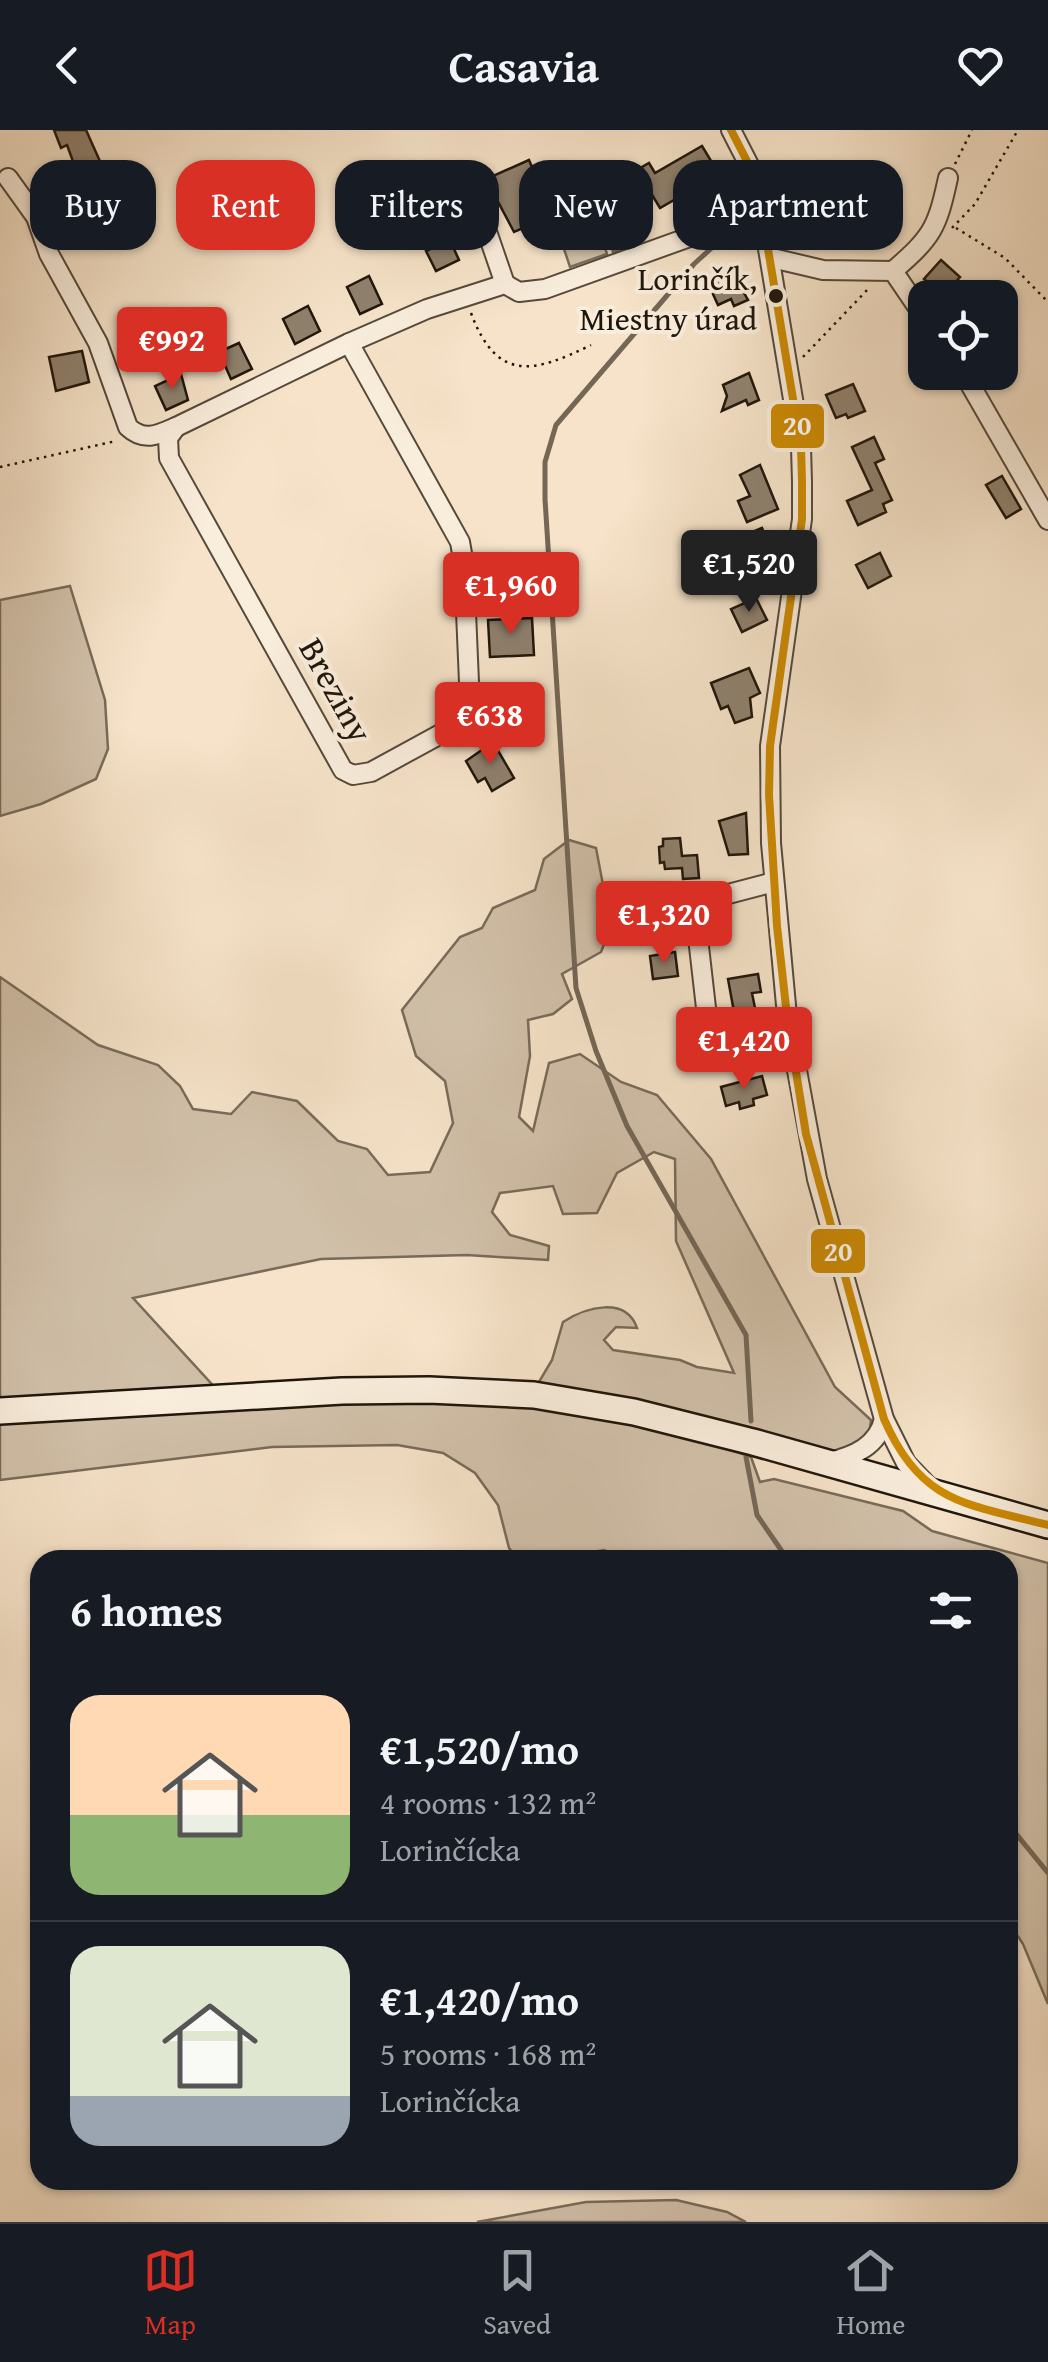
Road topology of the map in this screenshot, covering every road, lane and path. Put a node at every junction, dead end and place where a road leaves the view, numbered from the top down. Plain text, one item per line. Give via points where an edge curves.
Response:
1 (731, 130) edge
2 (972, 130) edge
3 (1018, 130) edge
4 (746, 160) edge
5 (8, 178) dead end
6 (948, 178) joint
7 (954, 226) junction
8 (673, 243) edge
9 (921, 246) junction
10 (493, 250) edge
11 (770, 250) edge
12 (772, 258) junction
13 (889, 271) junction
14 (505, 284) junction
15 (908, 296) edge
16 (466, 297) junction
17 (1048, 302) edge
18 (349, 342) junction
19 (591, 345) dead end
20 (789, 370) junction
21 (973, 390) edge
22 (176, 427) junction
23 (136, 435) junction
24 (0, 467) edge
25 (1048, 520) edge
26 (774, 882) junction
27 (709, 1034) dead end
28 (0, 1411) edge
29 (881, 1428) junction
30 (896, 1448) junction
31 (827, 1463) junction
32 (881, 1478) junction
33 (937, 1494) junction
34 (1048, 1525) edge

1 - 4 street
2 - 6 path
3 - 7 path via 976,204
5 - 23 street via 36,217
6 - 9 street via 940,218
7 - 9 path
7 - 17 path via 1005,258
8 - 14 street via 544,289 519,292
9 - 13 street
10 - 14 street
11 - 12 street
12 - 13 street via 822,270
12 - 20 street
13 - 15 street
13 - 20 path
14 - 16 street
16 - 18 street
16 - 19 path via 483,340 512,367 532,368
18 - 22 street
18 - 22 street, Breziny via 460,542 464,564 466,716 370,772 344,770 324,736 169,458 168,438
20 - 26 street via 801,447 802,519 770,746
21 - 25 street
22 - 23 street
23 - 24 path
26 - 27 street via 694,903
26 - 29 street via 806,1134 873,1375
28 - 31 main road via 342,1391 483,1391 586,1402
29 - 30 street
29 - 31 street via 856,1453
29 - 32 street
30 - 32 street
30 - 33 street
31 - 32 main road
32 - 33 main road
33 - 34 main road

